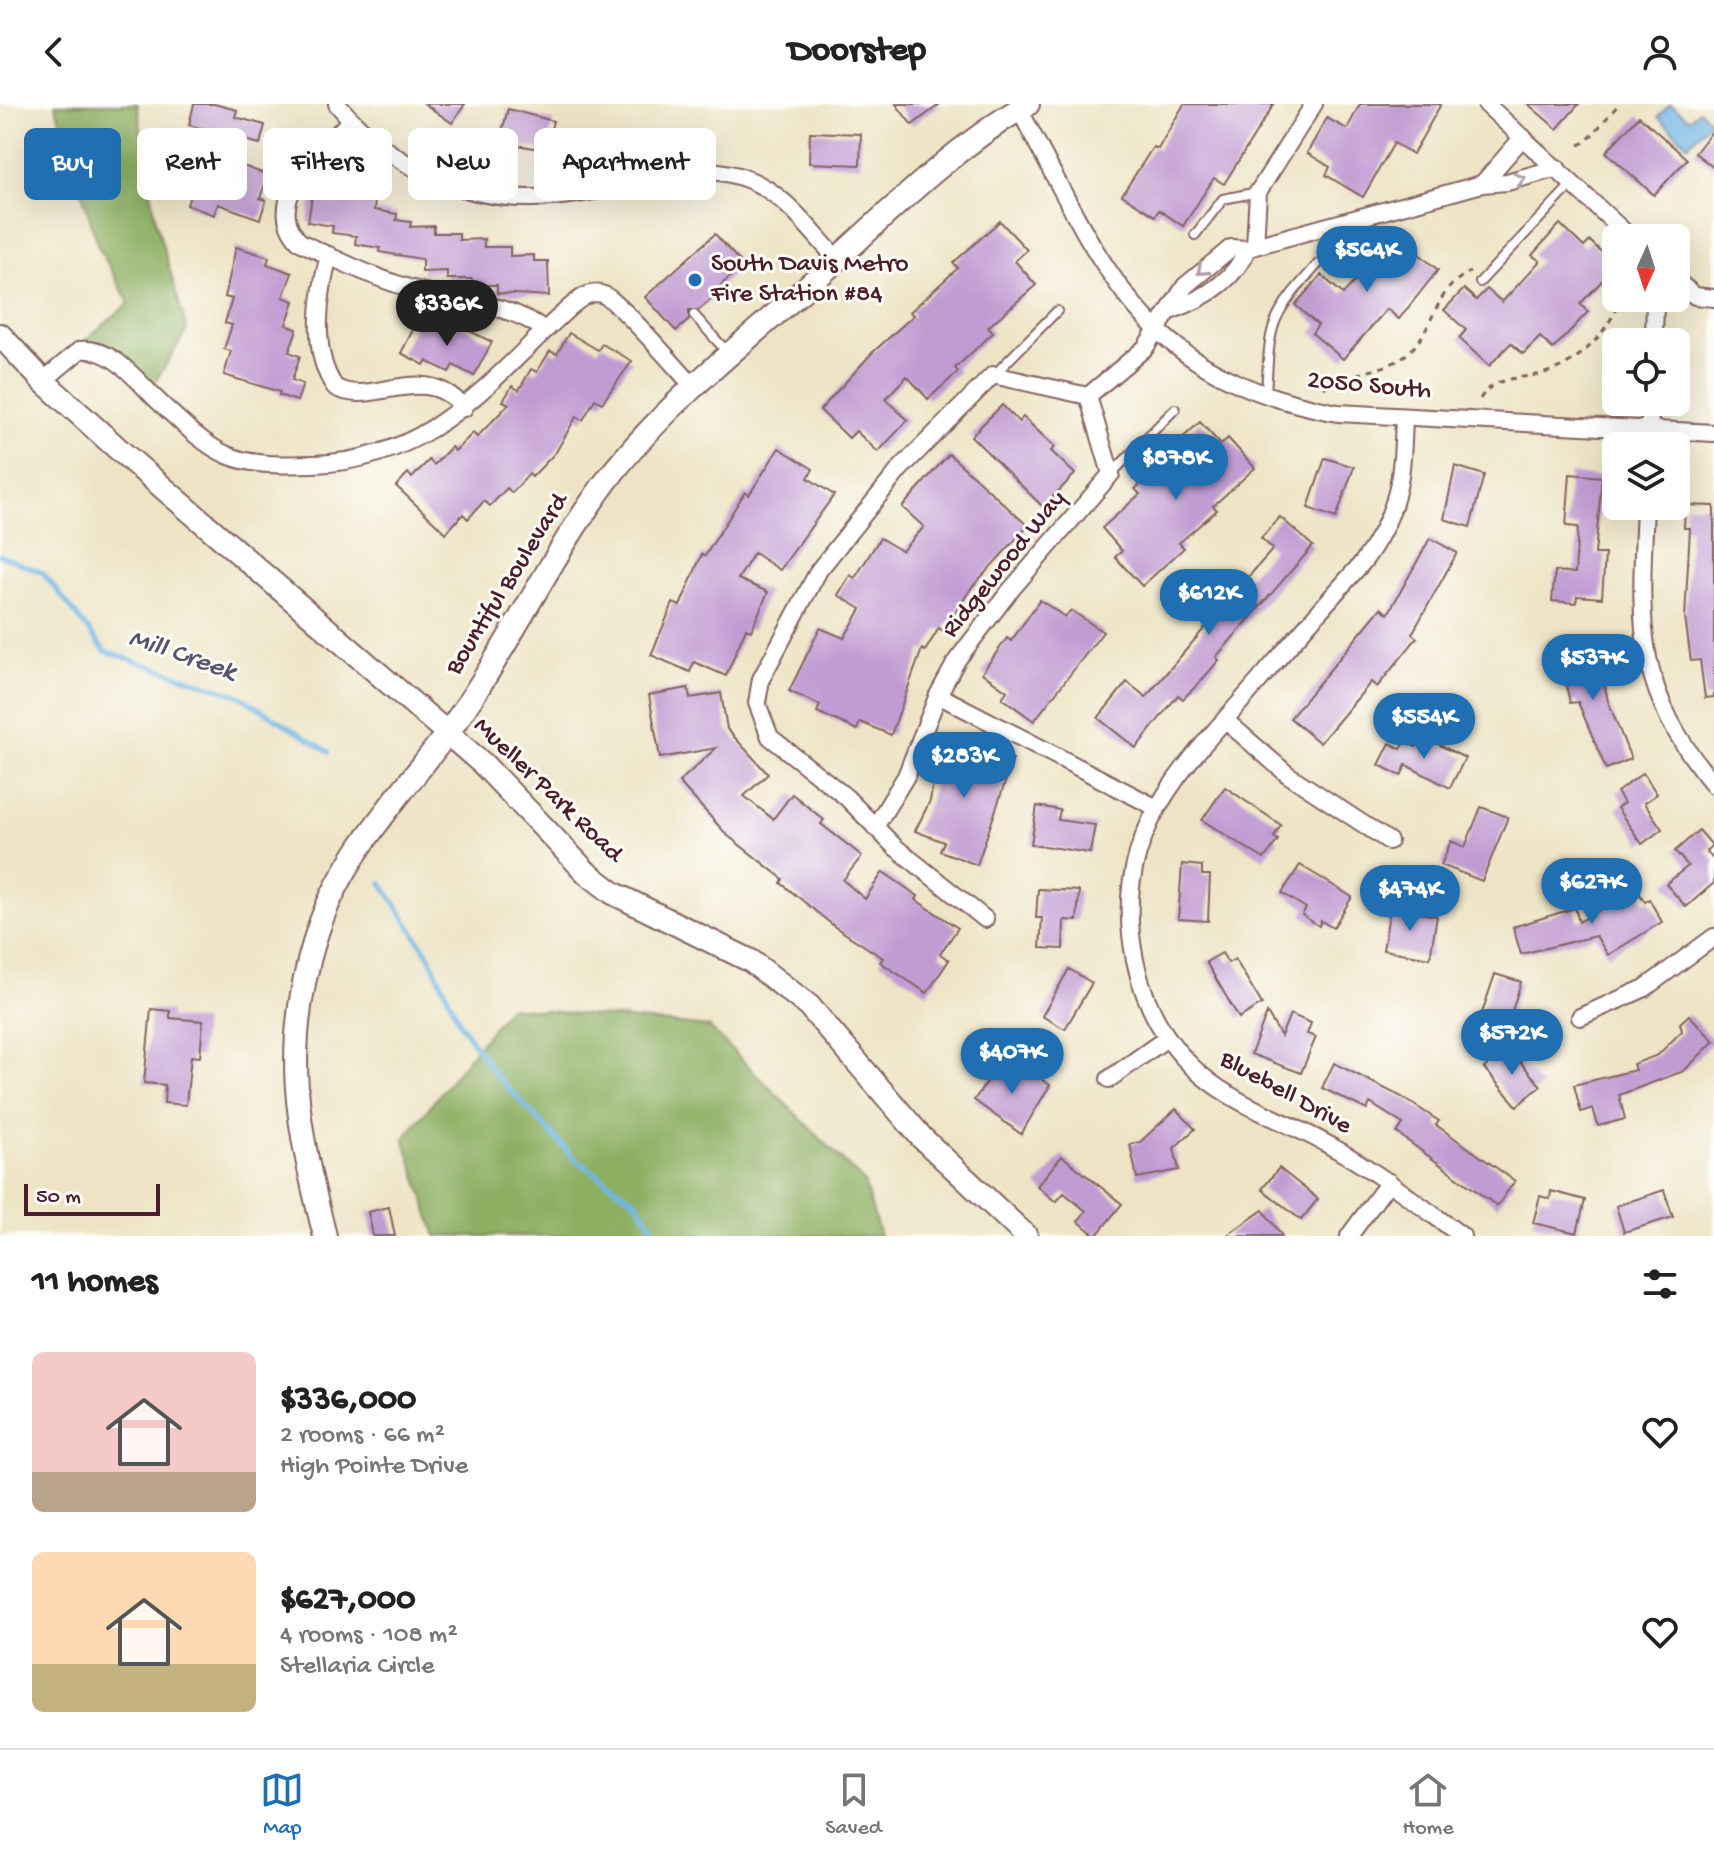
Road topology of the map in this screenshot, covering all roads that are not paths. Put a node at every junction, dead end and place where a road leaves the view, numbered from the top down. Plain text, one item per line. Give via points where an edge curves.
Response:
1 (337, 104) edge
2 (1314, 104) edge
3 (1486, 104) edge
4 (1023, 106) edge
5 (351, 120) junction
6 (1523, 137) junction
7 (1557, 168) junction
8 (1572, 183) junction
9 (1482, 184) junction
10 (1258, 192) junction
11 (1361, 217) junction
12 (1616, 224) edge
13 (1195, 235) dead end
14 (1251, 248) junction
15 (329, 255) junction
16 (837, 259) junction
17 (1339, 263) dead end
18 (1318, 264) dead end
19 (1480, 282) dead end
20 (1690, 292) edge
21 (1714, 298) edge
22 (1057, 311) dead end
23 (694, 315) dead end
24 (545, 330) junction
25 (1157, 331) junction
26 (0, 335) edge
27 (730, 355) junction
28 (993, 375) junction
29 (43, 381) junction
30 (694, 387) junction
31 (1088, 396) junction
32 (1266, 396) junction
33 (464, 408) junction
34 (1175, 409) dead end
35 (1404, 417) junction
36 (1714, 433) edge
37 (1602, 434) edge
38 (1690, 435) edge
39 (1111, 474) junction
40 (1644, 520) edge
41 (938, 695) junction
42 (1225, 720) junction
43 (447, 732) junction
44 (1714, 785) edge
45 (1155, 807) junction
46 (875, 827) junction
47 (1389, 841) dead end
48 (985, 919) dead end
49 (1714, 937) edge
50 (1580, 1017) dead end
51 (1167, 1038) junction
52 (1109, 1079) dead end
53 (1389, 1182) junction
54 (325, 1236) edge
55 (1026, 1236) edge
56 (1349, 1236) edge
57 (1462, 1236) edge

1 - 5 street
2 - 10 street
3 - 6 street
4 - 16 main road, Bountiful Boulevard via 961,151
4 - 25 street, 2050 South via 1094,251
5 - 15 street via 304,172 285,210 300,242
5 - 16 street via 420,172 508,198 578,194 692,171 750,178 782,199
6 - 7 street
6 - 9 street
7 - 8 street
9 -> 7 street
8 - 12 street
8 - 19 lane
9 - 11 street
10 - 13 lane via 1223,199
10 - 14 street
11 - 14 street
11 - 17 lane via 1361,234
14 - 25 street via 1231,248 1185,286
15 - 24 street via 408,287 517,314
15 - 33 street via 321,294 321,343 335,387 355,392 431,387 451,394
16 - 27 main road, Bountiful Boulevard
18 - 32 lane via 1273,321
20 - 21 street
22 - 28 lane
23 - 27 lane
24 - 30 street via 584,295 604,295
24 - 33 street
25 - 31 street via 1145,348
25 - 32 street, 2050 South via 1203,365
26 - 29 main road, Mueller Park Road
27 - 30 main road, Bountiful Boulevard
28 - 31 street
28 - 46 street via 900,469 819,570 761,679 757,703 770,737
29 - 33 street via 80,350 98,351 114,359 204,442 238,461 268,466 373,456 413,442
29 - 43 main road, Mueller Park Road
30 - 43 main road, Bountiful Boulevard via 637,444 591,503
31 - 39 street
32 - 35 street, 2050 South via 1338,413
34 - 39 lane
35 - 37 street, 2050 South
35 - 42 street, Bluebell Drive via 1401,484 1376,545
36 - 38 street, 2050 South
39 - 41 street, Ridgewood Way via 980,628
40 - 44 street via 1641,600 1649,674 1678,737
41 - 45 street
41 - 46 street, Ridgewood Way via 906,776
42 - 45 street, Bluebell Drive
42 - 47 street via 1287,774
43 - 54 main road, Bountiful Boulevard via 349,863 321,922 307,970 294,1076 301,1142
43 - 55 main road, Mueller Park Road via 604,886 751,961 809,1006 922,1138
45 - 51 street, Bluebell Drive via 1134,862 1129,920 1138,974
46 - 48 street
49 - 50 street via 1645,988
51 - 52 street
51 - 53 street, Bluebell Drive via 1219,1089
53 - 56 street
53 - 57 street, Bluebell Drive

